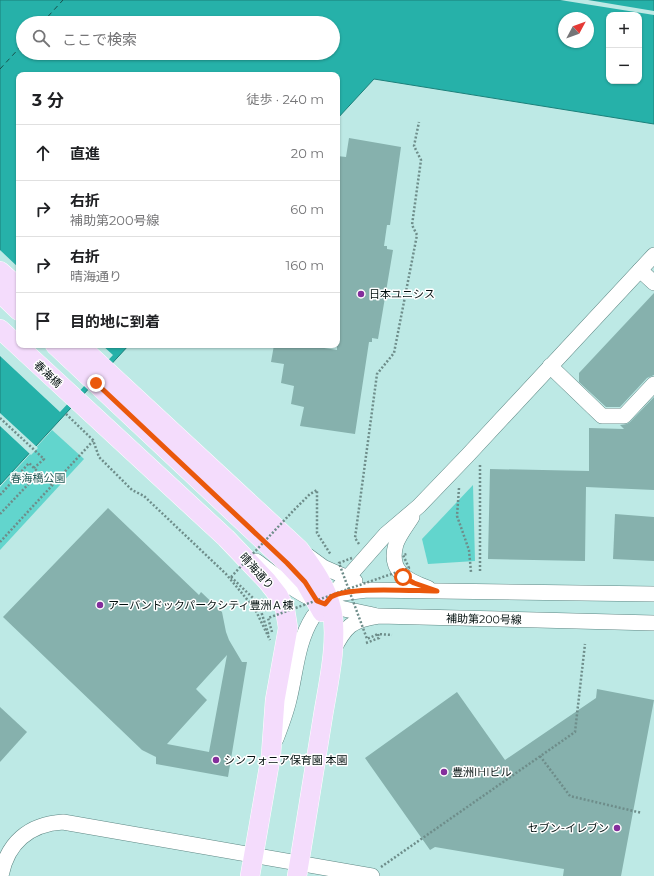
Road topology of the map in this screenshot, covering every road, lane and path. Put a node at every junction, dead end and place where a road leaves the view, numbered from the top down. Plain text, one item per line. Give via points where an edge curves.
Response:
1 (419, 122) dead end
2 (654, 255) edge
3 (640, 270) junction
4 (0, 271) edge
5 (654, 283) edge
6 (16, 285) edge
7 (0, 293) edge
8 (16, 308) edge
9 (0, 330) edge
10 (16, 347) edge
11 (17, 348) edge
12 (59, 348) edge
13 (81, 348) edge
14 (550, 366) junction
15 (102, 377) junction
16 (654, 384) edge
17 (72, 408) junction
18 (0, 418) edge
19 (93, 440) junction
20 (480, 465) dead end
21 (34, 468) junction
22 (39, 472) junction
23 (52, 484) junction
24 (459, 488) dead end
25 (0, 495) edge
26 (419, 506) junction
27 (0, 514) edge
28 (226, 538) junction
29 (0, 542) edge
30 (299, 549) junction
31 (361, 549) dead end
32 (407, 554) dead end
33 (331, 555) dead end
34 (352, 558) dead end
35 (471, 572) dead end
36 (480, 572) dead end
37 (347, 584) junction
38 (381, 591) junction
39 (437, 591) junction
40 (654, 594) edge
41 (326, 603) junction
42 (260, 608) junction
43 (255, 609) junction
44 (379, 616) junction
45 (654, 623) edge
46 (378, 634) junction
47 (392, 635) dead end
48 (366, 643) dead end
49 (272, 644) dead end
50 (585, 644) dead end
51 (332, 654) junction
52 (271, 755) junction
53 (540, 756) junction
54 (642, 813) dead end
55 (253, 855) junction
56 (298, 870) edge
57 (376, 872) edge
58 (1, 876) edge
59 (250, 876) edge

1 - 31 path via 414,146 421,160 412,225 417,235 394,353 377,374 355,538
2 - 3 street
3 - 5 street
3 - 14 street
4 - 6 main road
7 - 8 main road
9 - 10 main road, 春海橋
11 - 17 main road, 春海橋
12 - 15 main road
13 - 15 main road
14 - 16 street via 602,416 624,416
14 - 26 street
15 - 30 main road
15 - 41 main road
17 - 19 path
17 - 28 main road, 晴海通り
18 - 21 path via 44,460
19 - 23 path
19 - 43 path via 99,458 132,490 144,496 226,574
20 - 36 path
21 - 22 path
21 - 25 path via 30,463
22 - 23 path
22 - 27 path
23 - 29 path
24 - 35 path via 457,516 469,550
26 - 37 street via 386,534
26 - 39 street via 396,543 394,558 396,567 403,577
28 - 41 street via 292,587
28 - 52 main road, 晴海通り via 273,587 287,618 288,628 275,700
30 - 37 street
30 - 41 main road via 322,583
32 - 37 path, bridge via 403,555 409,568
33 - 42 path, bridge via 317,533 317,490 294,510 231,577
34 - 37 path, bridge via 339,563
37 - 38 street
37 - 41 street
37 - 42 path, bridge via 268,618 272,632 268,633
37 - 46 path, bridge via 366,639
38 - 39 street
38 - 41 street via 352,592
39 - 40 street
41 - 44 street
41 - 51 main road via 334,623
41 - 52 street via 310,622 304,635 289,702
42 - 43 path
43 - 49 path
44 - 45 street, 補助第200号線
44 - 51 street, 補助第200号線 via 362,618 351,625 342,635
46 - 47 path
46 - 48 path via 379,638
50 - 53 path via 575,732
51 - 56 main road
52 - 55 main road, 晴海通り
53 - 54 path via 570,796
53 - 57 path
55 - 56 street
55 - 58 street via 72,823 53,823 32,830 19,839 8,854
55 - 59 main road, 晴海通り
56 - 57 street

